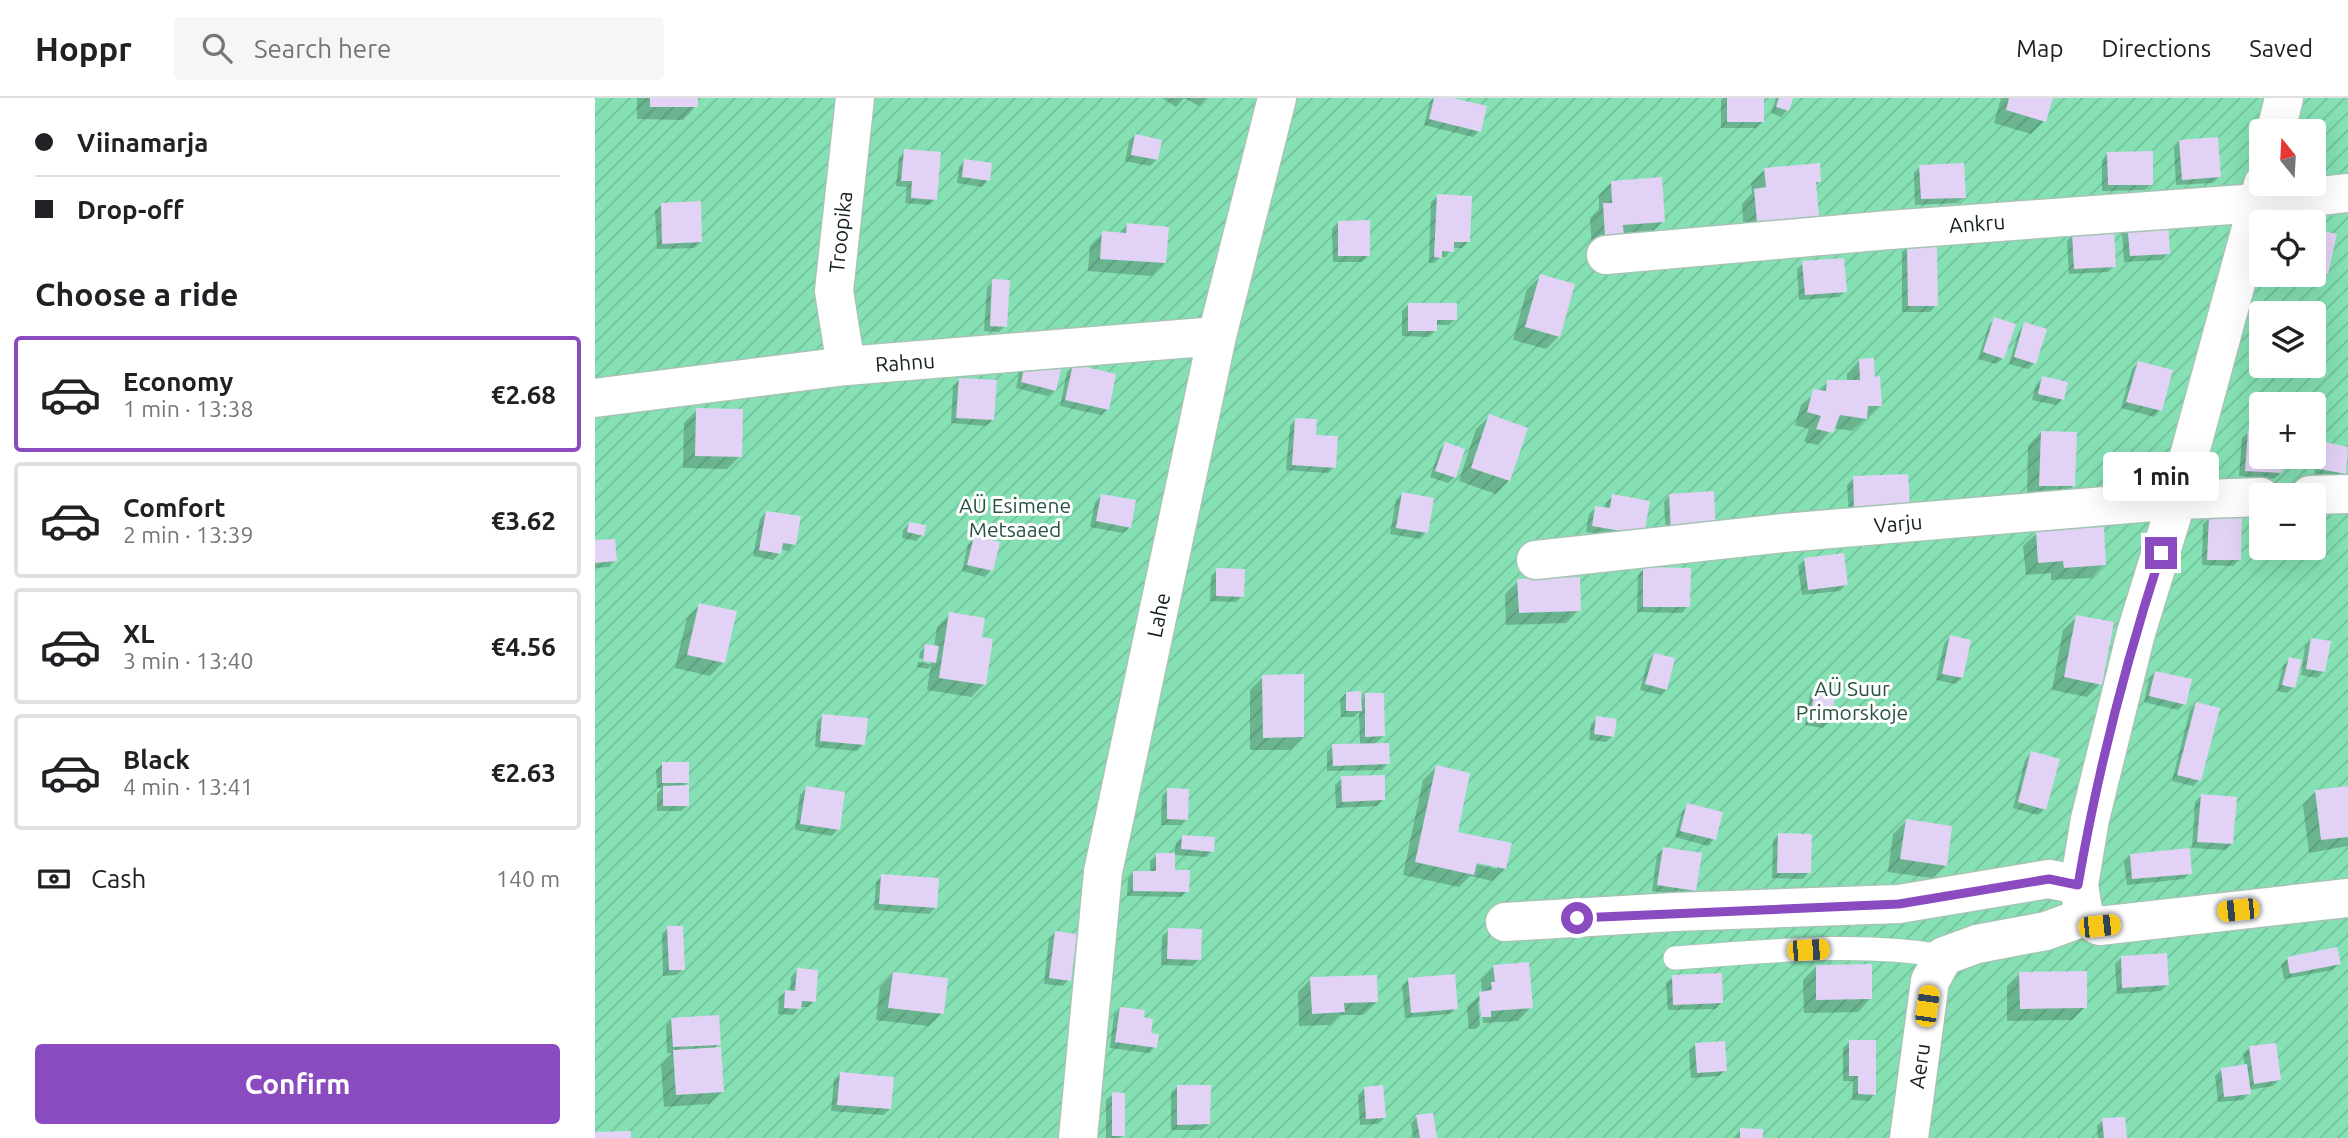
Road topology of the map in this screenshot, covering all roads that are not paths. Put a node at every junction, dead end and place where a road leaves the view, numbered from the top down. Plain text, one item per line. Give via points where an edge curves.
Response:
1 (855, 98) edge
2 (1277, 98) edge
3 (2284, 98) edge
4 (2279, 119) edge
5 (2326, 193) edge
6 (2348, 193) edge
7 (2249, 195) edge
8 (2259, 196) edge
9 (1606, 255) dead end
10 (1217, 336) junction
11 (846, 366) junction
12 (595, 398) edge
13 (2348, 494) edge
14 (2326, 495) edge
15 (2249, 497) edge
16 (2178, 500) junction
17 (1536, 560) dead end
18 (2348, 898) edge
19 (2081, 901) junction
20 (1505, 922) dead end
21 (1944, 956) junction
22 (1675, 958) dead end
23 (1078, 1138) edge
24 (1909, 1138) edge

1 - 11 street, Troopika via 834,291
2 - 10 street, Lahe
3 - 4 street
5 - 6 street, Ankru
7 - 9 street, Ankru
8 - 16 street
10 - 11 street, Rahnu
10 - 23 street, Lahe via 1103,872
11 - 12 street, Rahnu
13 - 14 street
15 - 16 street, Varju
16 - 17 street, Varju via 1783,533
16 - 19 street via 2136,633 2089,819
18 - 19 street via 2099,926
19 - 20 street via 2049,879 1899,904
19 - 21 street via 2046,931 1977,944
21 - 22 lane via 1834,949
21 - 24 street, Aeru via 1930,981

